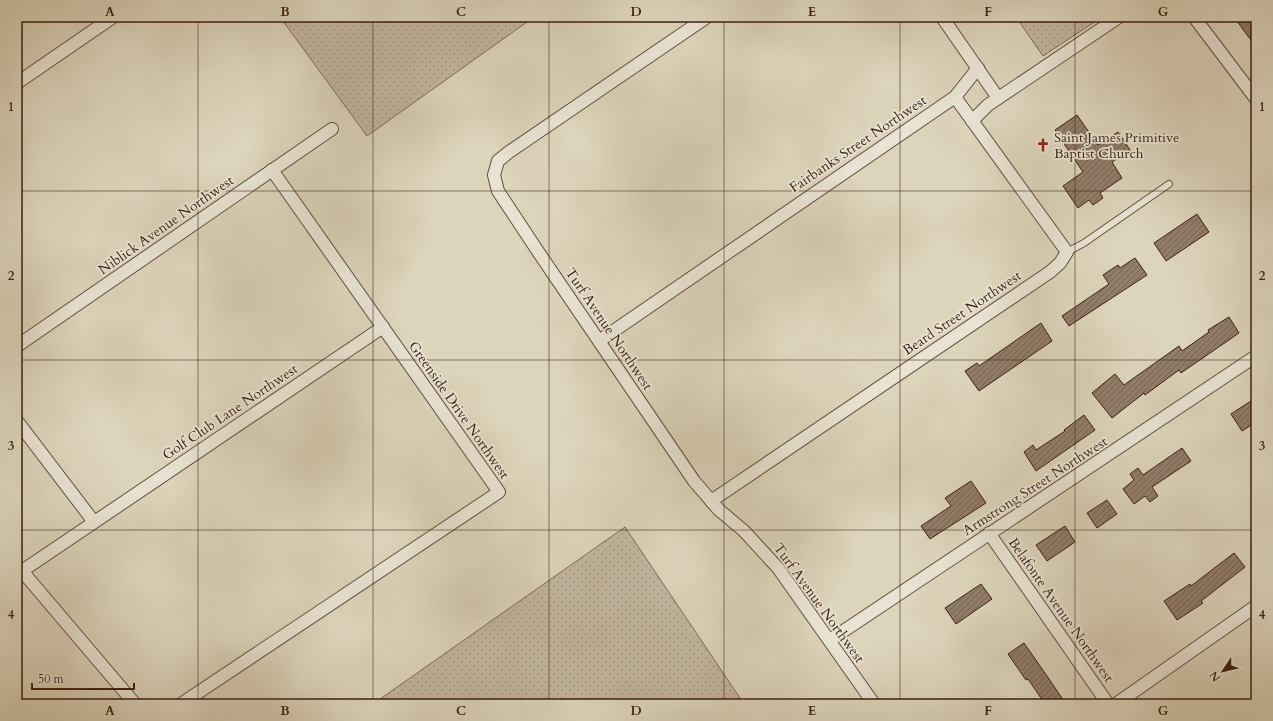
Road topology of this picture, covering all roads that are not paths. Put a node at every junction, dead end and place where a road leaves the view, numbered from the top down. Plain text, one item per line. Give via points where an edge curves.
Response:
1 (113, 17) edge
2 (707, 17) edge
3 (942, 17) edge
4 (1119, 17) edge
5 (1194, 17) edge
6 (978, 68) junction
7 (17, 83) edge
8 (955, 97) junction
9 (998, 98) junction
10 (1256, 99) edge
11 (972, 121) junction
12 (332, 129) dead end
13 (272, 170) junction
14 (1169, 184) dead end
15 (1067, 252) junction
16 (382, 328) junction
17 (599, 341) junction
18 (17, 346) edge
19 (1256, 356) edge
20 (17, 421) edge
21 (711, 501) junction
22 (94, 522) junction
23 (990, 533) junction
24 (1256, 606) edge
25 (830, 640) junction
26 (135, 704) edge
27 (181, 704) edge
28 (874, 704) edge
29 (1108, 704) edge
30 (1116, 704) edge

1 - 7 street
2 - 17 street, Turf Avenue Northwest via 498,161 494,175 498,191
3 - 6 street
4 - 9 street
5 - 10 street
6 - 8 street, Fairbanks Street Northwest
6 - 9 street
8 - 11 street
8 - 17 street, Fairbanks Street Northwest
9 - 11 street
11 - 15 street
12 - 13 street, Niblick Avenue Northwest
13 - 16 street, Greenside Drive Northwest
13 - 18 street, Niblick Avenue Northwest
14 - 15 lane
15 - 21 street, Beard Street Northwest via 1050,272
16 - 22 street, Golf Club Lane Northwest
16 - 27 street, Greenside Drive Northwest via 499,492
17 - 21 street, Turf Avenue Northwest via 694,481
19 - 23 street, Armstrong Street Northwest
20 - 22 street
21 - 25 street, Turf Avenue Northwest via 744,531 778,568
22 - 26 street via 22,571
23 - 25 street, Armstrong Street Northwest
23 - 29 street, Belafonte Avenue Northwest
24 - 30 street
25 - 28 street, Turf Avenue Northwest

